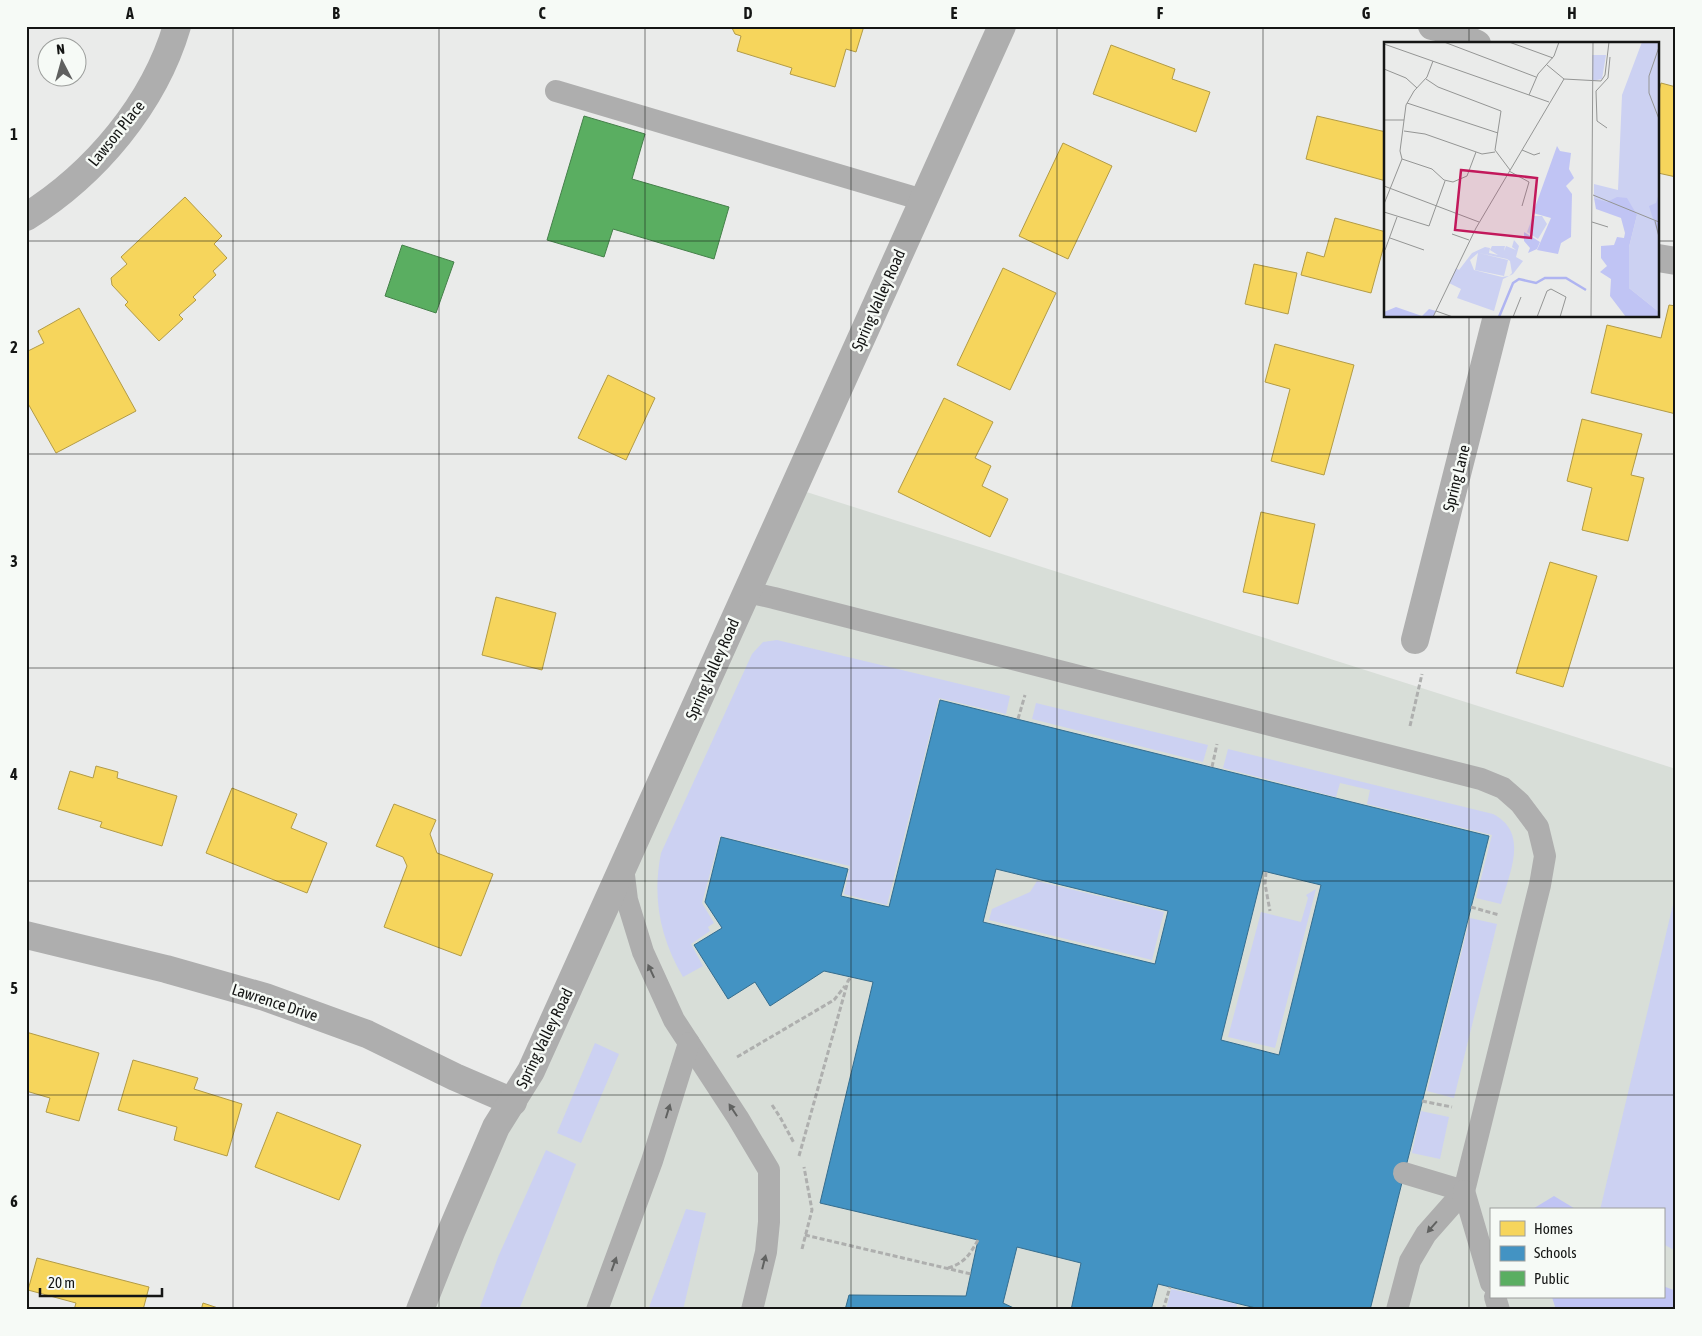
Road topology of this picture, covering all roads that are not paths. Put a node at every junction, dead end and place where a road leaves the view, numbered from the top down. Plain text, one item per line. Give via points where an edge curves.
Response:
1 (177, 26) edge
2 (1002, 26) edge
3 (1432, 26) edge
4 (1473, 42) edge
5 (556, 91) dead end
6 (923, 200) junction
7 (26, 217) edge
8 (1660, 258) edge
9 (1676, 262) edge
10 (1496, 318) edge
11 (747, 592) junction
12 (1415, 640) road end
13 (623, 867) junction
14 (26, 935) edge
15 (689, 1043) junction
16 (513, 1102) junction
17 (1404, 1173) dead end
18 (1464, 1191) junction
19 (1490, 1280) edge
20 (420, 1310) edge
21 (597, 1310) edge
22 (752, 1310) edge
23 (1397, 1310) edge

1 - 7 street, Lawson Place via 170,49 139,109 93,163 44,206
2 - 6 street, Spring Valley Road
3 - 4 street
5 - 6 lane
6 - 11 street, Spring Valley Road
8 - 9 street
10 - 12 street, Spring Lane
11 - 13 street, Spring Valley Road
11 - 18 lane via 1481,779 1503,788 1520,803 1538,827 1544,856 1538,895
15 -> 13 lane via 674,1020 643,952 628,900
13 - 16 street, Spring Valley Road via 531,1071
14 - 16 street, Lawrence Drive via 265,997 366,1034
21 -> 15 lane via 652,1161
22 -> 15 lane via 766,1252 769,1170
16 - 20 street, Spring Valley Road via 496,1127
17 - 18 lane
18 - 19 lane
18 -> 23 lane via 1426,1234 1410,1261

